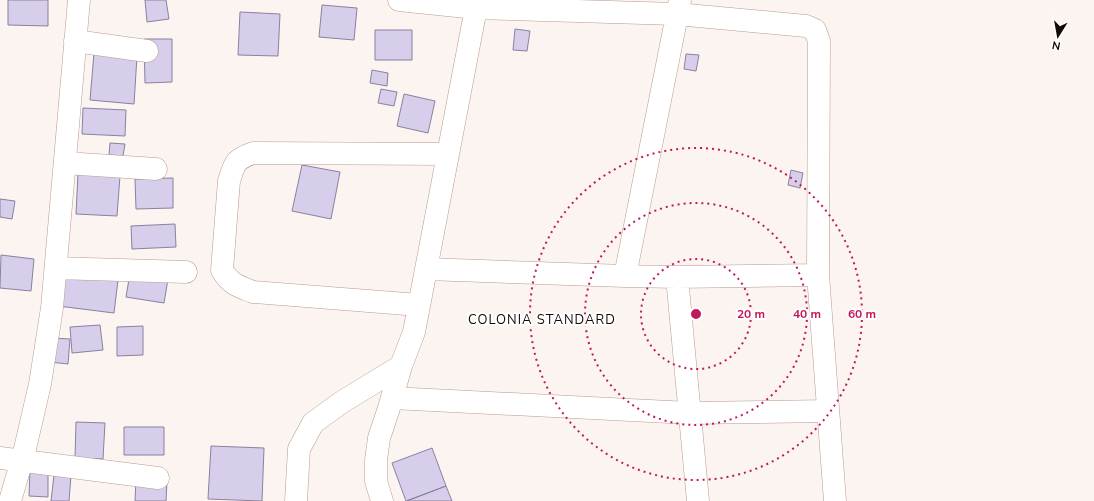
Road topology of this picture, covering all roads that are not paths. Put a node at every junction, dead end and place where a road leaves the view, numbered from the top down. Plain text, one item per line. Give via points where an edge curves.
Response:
1 (79, 0) edge
2 (399, 0) edge
3 (486, 5) edge
4 (678, 7) edge
5 (75, 41) junction
6 (147, 51) dead end
7 (448, 154) junction
8 (65, 162) junction
9 (156, 169) dead end
10 (56, 268) junction
11 (426, 269) junction
12 (186, 272) dead end
13 (818, 275) junction
14 (625, 276) junction
15 (676, 277) junction
16 (419, 305) junction
17 (401, 366) junction
18 (392, 398) junction
19 (828, 411) junction
20 (689, 412) junction
21 (0, 458) edge
22 (21, 462) junction
23 (158, 478) dead end
24 (10, 501) edge
25 (296, 501) edge
26 (382, 501) edge
27 (698, 501) edge
28 (835, 501) edge

1 - 5 street
2 - 3 street
3 - 4 street
3 - 7 street
4 - 13 street via 806,26 814,30 819,41
4 - 14 street
5 - 6 street
5 - 8 street
7 - 11 street
7 - 16 street via 253,153 240,158 229,181 222,270 227,279 253,292
8 - 9 street
8 - 10 street
10 - 12 street
10 - 22 street via 40,384
11 - 14 street
11 - 16 street
13 - 15 street
13 - 19 street
14 - 15 street
15 - 20 street
16 - 17 street via 414,332
17 - 18 street
17 - 25 street via 342,402 314,423 299,449
18 - 20 street
18 - 26 street via 379,438 376,460 376,481
19 - 20 street
19 - 28 street
20 - 27 street
21 - 22 street
22 - 23 street
22 - 24 street

